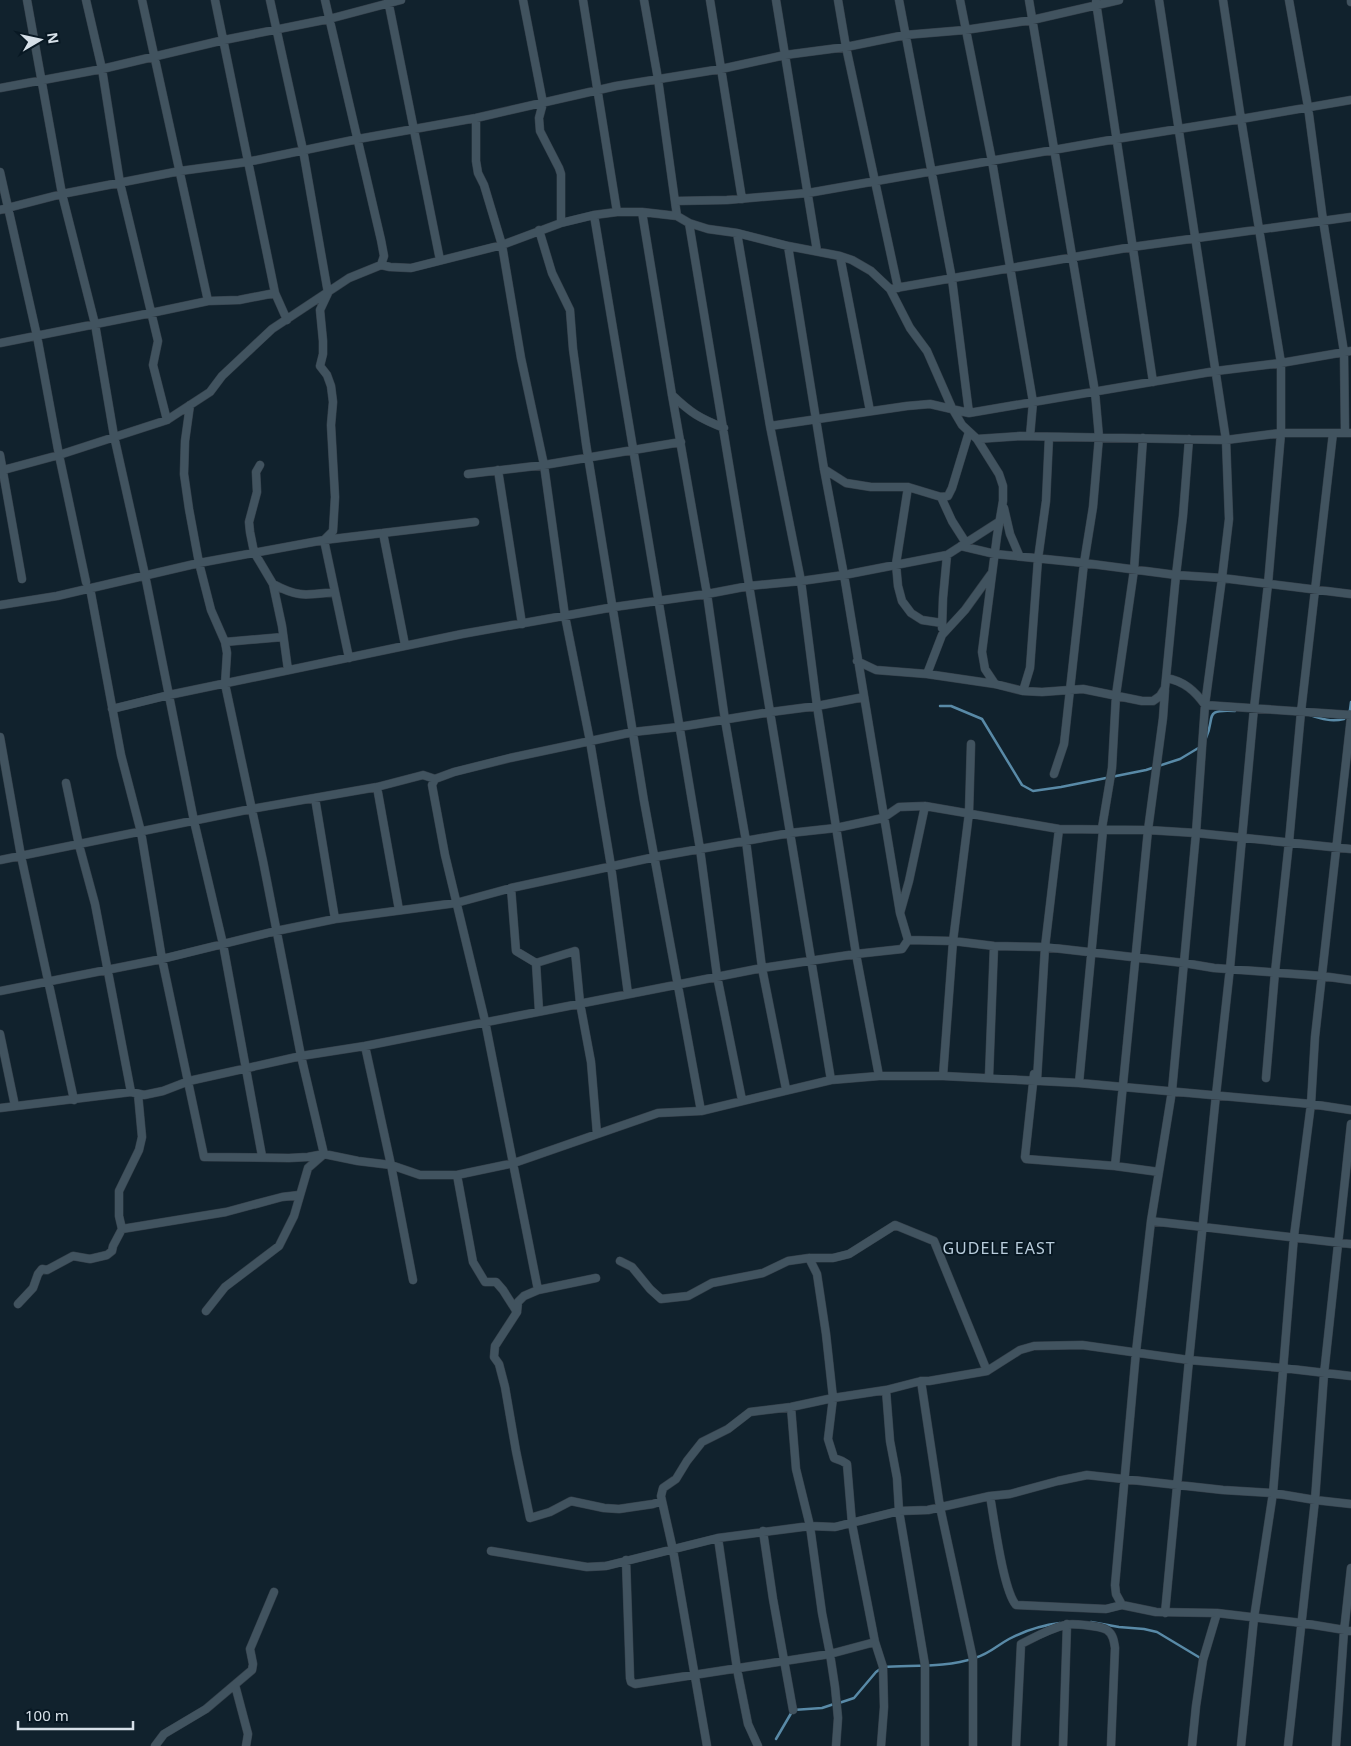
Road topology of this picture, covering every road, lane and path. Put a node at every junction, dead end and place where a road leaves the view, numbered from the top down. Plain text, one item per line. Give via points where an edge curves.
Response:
1 (27, 0) edge
2 (86, 0) edge
3 (142, 0) edge
4 (215, 0) edge
5 (270, 0) edge
6 (326, 0) edge
7 (401, 0) edge
8 (524, 0) edge
9 (583, 0) edge
10 (644, 0) edge
11 (710, 0) edge
12 (776, 0) edge
13 (838, 0) edge
14 (899, 0) edge
15 (960, 0) edge
16 (1029, 0) edge
17 (1119, 0) edge
18 (1159, 0) edge
19 (1223, 0) edge
20 (1289, 0) edge
21 (388, 2) edge
22 (1096, 2) edge
23 (329, 19) junction
24 (1032, 20) junction
25 (277, 30) junction
26 (965, 30) junction
27 (905, 35) junction
28 (224, 40) junction
29 (846, 47) junction
30 (785, 55) junction
31 (153, 56) junction
32 (102, 69) junction
33 (721, 69) junction
34 (41, 80) junction
35 (658, 80) junction
36 (0, 88) edge
37 (597, 91) junction
38 (1351, 100) edge
39 (543, 103) junction
40 (1308, 107) junction
41 (476, 118) junction
42 (1241, 119) junction
43 (414, 129) junction
44 (1178, 129) junction
45 (358, 139) junction
46 (1116, 139) junction
47 (303, 150) junction
48 (1054, 150) junction
49 (992, 161) junction
50 (247, 162) junction
51 (180, 171) junction
52 (0, 172) edge
53 (931, 172) junction
54 (875, 182) junction
55 (120, 183) junction
56 (808, 193) junction
57 (62, 194) junction
58 (742, 199) junction
59 (675, 201) junction
60 (4, 209) edge
61 (617, 212) junction
62 (642, 212) junction
63 (594, 215) junction
64 (677, 216) junction
65 (1351, 217) edge
66 (1323, 220) junction
67 (561, 223) junction
68 (689, 223) junction
69 (539, 230) junction
70 (1259, 230) junction
71 (738, 234) junction
72 (1195, 238) junction
73 (502, 244) junction
74 (788, 246) junction
75 (1132, 247) junction
76 (817, 251) junction
77 (840, 256) junction
78 (1073, 258) junction
79 (440, 260) junction
80 (382, 265) junction
81 (952, 279) junction
82 (894, 289) junction
83 (275, 293) junction
84 (328, 293) junction
85 (208, 301) junction
86 (151, 314) junction
87 (287, 320) junction
88 (95, 324) junction
89 (37, 336) junction
90 (0, 343) edge
91 (1347, 351) edge
92 (1281, 363) junction
93 (1216, 371) junction
94 (1153, 382) junction
95 (1096, 392) junction
96 (672, 395) junction
97 (1033, 402) junction
98 (190, 405) junction
99 (952, 408) junction
100 (870, 411) junction
101 (969, 413) junction
102 (816, 419) junction
103 (167, 420) junction
104 (770, 426) junction
105 (724, 428) junction
106 (969, 432) junction
107 (1333, 432) junction
108 (1281, 433) junction
109 (1348, 433) edge
110 (114, 436) junction
111 (1030, 436) junction
112 (1049, 436) junction
113 (1099, 437) junction
114 (1143, 438) junction
115 (1189, 439) junction
116 (977, 440) junction
117 (1226, 440) junction
118 (681, 442) junction
119 (634, 450) junction
120 (0, 454) edge
121 (59, 455) junction
122 (260, 465) dead end
123 (544, 465) junction
124 (824, 469) junction
125 (2, 470) edge
126 (498, 470) junction
127 (468, 474) dead end
128 (908, 488) junction
129 (941, 498) junction
130 (1003, 501) junction
131 (1000, 520) junction
132 (475, 522) dead end
133 (383, 532) junction
134 (324, 540) junction
135 (963, 545) junction
136 (254, 552) junction
137 (995, 554) junction
138 (947, 555) junction
139 (1019, 556) junction
140 (1038, 559) junction
141 (199, 563) junction
142 (1084, 563) junction
143 (896, 564) junction
144 (1134, 570) junction
145 (992, 572) junction
146 (145, 575) junction
147 (844, 575) junction
148 (1176, 575) junction
149 (1222, 578) junction
150 (22, 579) dead end
151 (802, 581) junction
152 (273, 584) junction
153 (1268, 584) junction
154 (88, 585) junction
155 (749, 586) junction
156 (1314, 590) junction
157 (335, 592) junction
158 (707, 594) junction
159 (1351, 594) edge
160 (657, 602) junction
161 (0, 604) edge
162 (614, 607) junction
163 (565, 616) junction
164 (942, 623) junction
165 (522, 624) junction
166 (942, 635) junction
167 (283, 637) junction
168 (225, 642) junction
169 (405, 645) junction
170 (349, 658) junction
171 (857, 661) junction
172 (288, 670) junction
173 (927, 674) junction
174 (1166, 678) junction
175 (225, 684) junction
176 (995, 684) junction
177 (1165, 688) junction
178 (1070, 689) junction
179 (1023, 691) junction
180 (169, 695) junction
181 (1116, 695) junction
182 (864, 697) junction
183 (1204, 705) junction
184 (817, 706) junction
185 (1254, 708) junction
186 (112, 710) junction
187 (771, 712) junction
188 (1300, 712) junction
189 (1351, 716) edge
190 (725, 720) junction
191 (679, 728) junction
192 (633, 732) junction
193 (0, 738) edge
194 (590, 742) junction
195 (971, 744) dead end
196 (1054, 774) dead end
197 (435, 779) junction
198 (66, 782) dead end
199 (377, 787) junction
200 (315, 798) junction
201 (925, 806) junction
202 (250, 809) junction
203 (969, 813) junction
204 (883, 818) junction
205 (194, 821) junction
206 (836, 828) junction
207 (1059, 829) junction
208 (1103, 829) junction
209 (1148, 830) junction
210 (140, 832) junction
211 (790, 833) junction
212 (1196, 833) junction
213 (1243, 838) junction
214 (746, 841) junction
215 (1289, 842) junction
216 (79, 845) junction
217 (1335, 847) junction
218 (700, 849) junction
219 (1351, 849) edge
220 (21, 856) junction
221 (654, 856) junction
222 (0, 860) edge
223 (611, 866) junction
224 (511, 888) junction
225 (456, 903) junction
226 (399, 910) junction
227 (900, 913) junction
228 (336, 920) junction
229 (276, 931) junction
230 (908, 940) junction
231 (953, 941) junction
232 (223, 944) junction
233 (994, 946) junction
234 (1044, 947) junction
235 (1090, 953) junction
236 (856, 954) junction
237 (1136, 958) junction
238 (162, 959) junction
239 (812, 961) junction
240 (536, 963) junction
241 (1184, 963) junction
242 (762, 968) junction
243 (1230, 968) junction
244 (108, 970) junction
245 (1275, 972) junction
246 (717, 976) junction
247 (1322, 976) junction
248 (1351, 980) edge
249 (49, 981) junction
250 (678, 985) junction
251 (0, 991) edge
252 (628, 994) junction
253 (580, 1003) junction
254 (539, 1011) junction
255 (485, 1021) junction
256 (0, 1034) edge
257 (365, 1046) junction
258 (300, 1056) junction
259 (246, 1069) junction
260 (879, 1076) junction
261 (943, 1076) junction
262 (1036, 1076) junction
263 (989, 1078) junction
264 (1266, 1078) dead end
265 (831, 1080) junction
266 (189, 1081) junction
267 (1079, 1083) junction
268 (1124, 1087) junction
269 (786, 1090) junction
270 (1172, 1092) junction
271 (135, 1093) junction
272 (1216, 1095) junction
273 (74, 1100) junction
274 (742, 1100) junction
275 (1311, 1104) junction
276 (15, 1106) junction
277 (0, 1108) edge
278 (1351, 1110) edge
279 (701, 1111) junction
280 (1351, 1124) edge
281 (598, 1134) junction
282 (324, 1154) junction
283 (262, 1156) junction
284 (514, 1163) junction
285 (391, 1165) junction
286 (1116, 1166) junction
287 (1159, 1172) junction
288 (457, 1175) junction
289 (299, 1195) junction
290 (1151, 1221) junction
291 (1202, 1227) junction
292 (122, 1229) junction
293 (1294, 1236) junction
294 (1338, 1243) junction
295 (1351, 1244) edge
296 (809, 1258) junction
297 (620, 1261) dead end
298 (596, 1278) dead end
299 (413, 1280) dead end
300 (538, 1290) junction
301 (18, 1304) dead end
302 (206, 1311) dead end
303 (517, 1312) junction
304 (1136, 1352) junction
305 (1189, 1360) junction
306 (1283, 1368) junction
307 (987, 1371) junction
308 (1324, 1374) junction
309 (1351, 1376) edge
310 (921, 1381) junction
311 (886, 1390) junction
312 (833, 1398) junction
313 (791, 1407) junction
314 (1125, 1480) junction
315 (1177, 1485) junction
316 (1273, 1493) junction
317 (990, 1496) junction
318 (1315, 1500) junction
319 (662, 1501) junction
320 (1351, 1504) edge
321 (940, 1507) junction
322 (899, 1511) junction
323 (852, 1524) junction
324 (810, 1526) junction
325 (763, 1531) junction
326 (718, 1538) junction
327 (674, 1550) junction
328 (490, 1551) dead end
329 (626, 1560) junction
330 (1351, 1568) edge
331 (274, 1592) dead end
332 (1122, 1605) junction
333 (1165, 1613) junction
334 (1217, 1613) junction
335 (1254, 1618) junction
336 (1302, 1623) junction
337 (1067, 1624) junction
338 (1348, 1631) edge
339 (875, 1642) junction
340 (830, 1654) junction
341 (784, 1661) junction
342 (737, 1669) junction
343 (695, 1674) junction
344 (235, 1685) junction
345 (793, 1710) dead end
346 (155, 1746) edge
347 (246, 1746) edge
348 (706, 1746) edge
349 (758, 1746) edge
350 (836, 1746) edge
351 (881, 1746) edge
352 (926, 1746) edge
353 (974, 1746) edge
354 (1016, 1746) edge
355 (1063, 1746) edge
356 (1111, 1746) edge
357 (1192, 1746) edge
358 (1241, 1746) edge
359 (1288, 1746) edge
360 (1336, 1746) edge

1 - 34 street
2 - 32 street
3 - 31 street
4 - 28 street
5 - 25 street
6 - 23 street
7 - 21 street
8 - 39 street
9 - 37 street
10 - 35 street
11 - 33 street
12 - 30 street
13 - 29 street
14 - 27 street
15 - 26 street
16 - 24 street
17 - 22 street
18 - 44 street
19 - 42 street
20 - 40 street
21 - 23 street
21 - 43 street
22 - 24 street
22 - 46 street
23 - 25 street
23 - 45 street
24 - 26 street
24 - 48 street
25 - 28 street
25 - 47 street
26 - 27 street
26 - 49 street
27 - 29 street
27 - 53 street
28 - 31 street
28 - 50 street
29 - 30 street
29 - 54 street
30 - 33 street
30 - 56 street
31 - 32 street
31 - 51 street
32 - 34 street
32 - 55 street
33 - 35 street
33 - 58 street
34 - 36 street
34 - 57 street
35 - 37 street
35 - 59 street
37 - 39 street
37 - 61 street
38 - 40 street
39 - 41 street
39 - 67 street via 538,124 559,168
40 - 42 street
40 - 66 street
41 - 43 street
41 - 73 street via 478,173
42 - 44 street
42 - 70 street
43 - 45 street
43 - 79 street
44 - 46 street
44 - 72 street
45 - 47 street
45 - 80 street via 384,256
46 - 48 street
46 - 75 street
47 - 50 street
47 - 84 street
48 - 49 street
48 - 78 street
49 - 53 street
49 - 97 street
50 - 51 street
50 - 83 street
51 - 55 street
51 - 85 street
52 - 60 street
53 - 54 street
53 - 81 street
54 - 56 street
54 - 82 street
55 - 57 street
55 - 86 street
56 - 58 street
56 - 76 street
57 - 60 street
57 - 88 street
58 - 59 street
59 - 64 street
60 - 89 street
61 - 62 street
61 - 63 street
62 - 64 street
62 - 96 street
63 - 67 street
63 - 119 street
64 - 68 street
65 - 66 street
66 - 70 street
66 - 91 street
67 - 69 street
68 - 71 street
68 - 105 street
69 - 73 street
69 - 162 street via 552,273 570,310 586,444
70 - 72 street
70 - 92 street
71 - 74 street
71 - 104 street
72 - 75 street
72 - 93 street
73 - 79 street
73 - 123 street via 521,358
74 - 76 street
74 - 102 street
75 - 78 street
75 - 94 street
76 - 77 street
77 - 82 street via 871,271
77 - 100 street
78 - 81 street
78 - 95 street
79 - 80 street via 411,268
80 - 84 street via 349,278
81 - 82 street
81 - 101 street
82 - 99 street via 910,328 927,351
83 - 85 street via 239,300
83 - 87 street
84 - 87 street
84 - 134 street via 320,310 323,354 320,366 329,380 333,402 335,497 333,531
85 - 86 street
86 - 88 street
86 - 103 street via 158,341 154,365
87 - 98 street via 272,329 222,376 210,392
88 - 89 street
88 - 110 street
89 - 90 street
89 - 121 street
91 - 92 street
91 - 109 street
92 - 93 street
92 - 108 street
93 - 94 street
93 - 117 street
94 - 95 street
95 - 97 street
95 - 113 street
96 - 105 street via 698,418
96 - 118 street
97 - 101 street
97 - 111 street
98 - 103 street
98 - 141 street via 184,474
99 - 100 street via 930,404
99 - 101 street
99 - 106 street
100 - 102 street
102 - 104 street
102 - 124 street
103 - 110 street
104 - 151 street
105 - 155 street
106 - 116 street
106 - 129 street via 952,488 948,496
107 - 108 street
107 - 109 street
107 - 156 street
108 - 117 street
108 - 153 street
110 - 121 street
110 - 146 street
111 - 112 street
111 - 116 street
112 - 113 street
112 - 140 street via 1046,500
113 - 114 street
113 - 142 street via 1094,507
114 - 115 street
114 - 144 street
115 - 117 street
115 - 148 street
116 - 130 street via 999,474
117 - 149 street via 1228,519
118 - 119 street
118 - 158 street
119 - 123 street
119 - 160 street
120 - 125 street
121 - 125 street
121 - 154 street
122 - 136 street via 256,472 257,492 249,522
123 - 126 street
123 - 163 street
124 - 128 street via 846,483
124 - 147 street
125 - 150 street
126 - 127 street
126 - 165 street
128 - 129 street
128 - 143 street
129 - 135 street
130 - 131 street
130 - 139 street
131 - 135 street
131 - 137 street
132 - 133 street
133 - 134 street
133 - 169 street
134 - 136 street
134 - 157 street
135 - 137 street
135 - 138 street
136 - 141 street
136 - 152 street
137 - 139 street
137 - 145 street
138 - 143 street
138 - 164 street
139 - 140 street
140 - 142 street
140 - 179 street via 1030,668
141 - 146 street
141 - 168 street via 211,610
142 - 144 street
142 - 178 street
143 - 147 street
143 - 164 street via 902,601 911,613 922,620
144 - 148 street
144 - 181 street
145 - 166 street
145 - 176 street via 982,652 985,669
146 - 154 street
146 - 180 street
147 - 151 street
147 - 171 street
148 - 149 street
148 - 174 street
149 - 153 street
149 - 183 street
151 - 155 street
151 - 184 street
152 - 157 street via 300,595
152 - 167 street
153 - 156 street
153 - 185 street
154 - 161 street via 57,596
154 - 186 street
155 - 158 street
155 - 187 street
156 - 159 street
156 - 188 street
157 - 170 street
158 - 160 street
158 - 190 street
160 - 162 street
160 - 191 street
162 - 163 street
162 - 192 street
163 - 165 street
163 - 194 street
164 - 166 street
165 - 169 street
166 - 173 street
167 - 168 street
167 - 172 street
168 - 175 street
169 - 170 street
170 - 172 street
171 - 173 street via 876,670
171 - 182 street
172 - 175 street
173 - 176 street
174 - 177 street
174 - 183 street via 1175,679 1196,692
175 - 180 street
175 - 202 street
176 - 179 street
177 - 181 street via 1153,701
177 - 209 street
178 - 179 street
178 - 181 street
178 - 196 street via 1064,744
180 - 186 street
180 - 205 street
181 - 208 street via 1112,768
182 - 184 street
182 - 204 street
183 - 185 street
183 - 212 street
184 - 187 street
184 - 206 street
185 - 188 street
185 - 213 street
186 - 210 street
187 - 190 street
187 - 211 street
188 - 189 street
188 - 215 street
189 - 217 street
190 - 191 street
190 - 214 street
191 - 192 street
191 - 218 street
192 - 194 street
192 - 221 street
193 - 220 street
194 - 197 street via 494,762
194 - 223 street
195 - 203 street
197 - 199 street via 422,776
197 - 225 street via 432,785
198 - 216 street
199 - 200 street
199 - 226 street
200 - 202 street
200 - 228 street
201 - 203 street
201 - 204 street via 899,807
201 - 227 street
202 - 205 street
202 - 229 street
203 - 207 street
203 - 231 street
204 - 206 street
204 - 227 street
205 - 210 street
205 - 232 street
206 - 211 street
206 - 236 street
207 - 208 street
207 - 234 street
208 - 209 street
208 - 235 street
209 - 212 street
209 - 237 street
210 - 216 street
210 - 238 street
211 - 214 street
211 - 239 street
212 - 213 street
212 - 241 street
213 - 215 street
213 - 243 street
214 - 218 street
214 - 242 street
215 - 217 street
215 - 245 street
216 - 220 street
216 - 244 street
217 - 219 street
217 - 247 street
218 - 221 street
218 - 246 street
220 - 222 street
220 - 249 street
221 - 223 street
221 - 250 street
223 - 224 street
223 - 252 street
224 - 225 street
224 - 240 street via 516,951
225 - 226 street
225 - 255 street
226 - 228 street
227 - 230 street
228 - 229 street
229 - 232 street
229 - 258 street
230 - 231 street
230 - 236 street via 902,949
231 - 233 street
231 - 261 street
232 - 238 street
232 - 259 street
233 - 234 street
233 - 263 street
234 - 235 street
234 - 262 street
235 - 237 street
235 - 267 street
236 - 239 street
236 - 260 street
237 - 241 street
237 - 268 street
238 - 244 street
238 - 266 street
239 - 242 street
239 - 265 street
240 - 253 street via 575,951
240 - 254 street
241 - 243 street
241 - 270 street
242 - 246 street
242 - 269 street
243 - 245 street
243 - 272 street
244 - 249 street
244 - 271 street
245 - 247 street
245 - 264 street
246 - 250 street
246 - 274 street
247 - 248 street
247 - 275 street
249 - 251 street
249 - 273 street
250 - 252 street
250 - 279 street
252 - 253 street
253 - 254 street
253 - 281 street via 591,1062
254 - 255 street
255 - 257 street
255 - 284 street
256 - 276 street
257 - 258 street
257 - 285 street
258 - 259 street
258 - 282 street
259 - 266 street
259 - 283 street
260 - 261 street
260 - 265 street
261 - 263 street
262 - 263 street
262 - 267 street
262 - 286 street via 1026,1159
265 - 269 street
266 - 271 street via 163,1091 144,1095
266 - 283 street via 204,1157
267 - 268 street
268 - 270 street
268 - 286 street
269 - 274 street
270 - 272 street
270 - 287 street
271 - 273 street
271 - 292 street via 142,1137 120,1191
272 - 275 street
272 - 291 street
273 - 276 street
274 - 279 street
275 - 278 street
275 - 293 street
276 - 277 street
279 - 281 street via 658,1113
280 - 294 street
281 - 284 street
282 - 283 street
282 - 285 street
282 - 289 street via 308,1168
284 - 288 street
284 - 300 street
285 - 288 street via 420,1175
285 - 299 street
286 - 287 street
287 - 290 street
288 - 303 street via 473,1262 486,1282 496,1282
289 - 292 street via 226,1212
289 - 302 street via 294,1216 278,1246 225,1288
290 - 291 street
290 - 304 street
291 - 293 street
291 - 305 street
292 - 301 street via 107,1255 90,1259 73,1256 47,1270 42,1269 33,1288
293 - 294 street
293 - 306 street
294 - 295 street
294 - 308 street
296 - 297 street via 788,1262 763,1273 712,1283 688,1296 661,1299 632,1267
296 - 307 street via 849,1254 895,1225 934,1241
296 - 312 street via 817,1274
298 - 300 street
300 - 303 street via 518,1302
303 - 319 street via 495,1346 494,1356 505,1387 530,1518 571,1501 620,1509
304 - 305 street
304 - 307 street via 1082,1345 1034,1346 1020,1350
304 - 314 street
305 - 306 street
305 - 315 street
306 - 308 street
306 - 316 street
307 - 310 street
308 - 309 street
308 - 318 street
310 - 311 street
310 - 321 street
311 - 312 street
311 - 322 street
312 - 313 street
312 - 323 street via 828,1439 834,1458 847,1464
313 - 319 street via 750,1412 728,1429 702,1442 676,1479 663,1488
313 - 324 street via 796,1469
314 - 315 street
314 - 317 street via 1087,1475
314 - 332 street via 1115,1585
315 - 316 street
315 - 333 street
316 - 318 street
316 - 335 street
317 - 321 street
317 - 332 street via 1004,1574 1016,1605 1106,1609
318 - 320 street
318 - 336 street
319 - 327 street
321 - 322 street via 917,1512
321 - 353 street via 973,1658
322 - 323 street
322 - 352 street via 926,1665
323 - 324 street
323 - 339 street
324 - 325 street
324 - 340 street
325 - 326 street
325 - 341 street
326 - 327 street
326 - 342 street
327 - 329 street
327 - 343 street
328 - 329 street via 587,1567
329 - 343 street via 631,1682
330 - 338 street
331 - 344 street via 250,1649 252,1670
332 - 333 street
333 - 334 street
334 - 335 street
334 - 357 street via 1203,1660
335 - 336 street
335 - 358 street
336 - 338 street
336 - 359 street
337 - 354 street via 1021,1644
337 - 355 street
337 - 356 street via 1108,1630 1114,1638
338 - 360 street
339 - 340 street
339 - 351 street via 883,1667
340 - 341 street
340 - 350 street via 838,1718
341 - 342 street
341 - 345 street
342 - 343 street
342 - 349 street via 748,1724
343 - 348 street
344 - 346 street via 206,1709 164,1734
344 - 347 street via 248,1734

